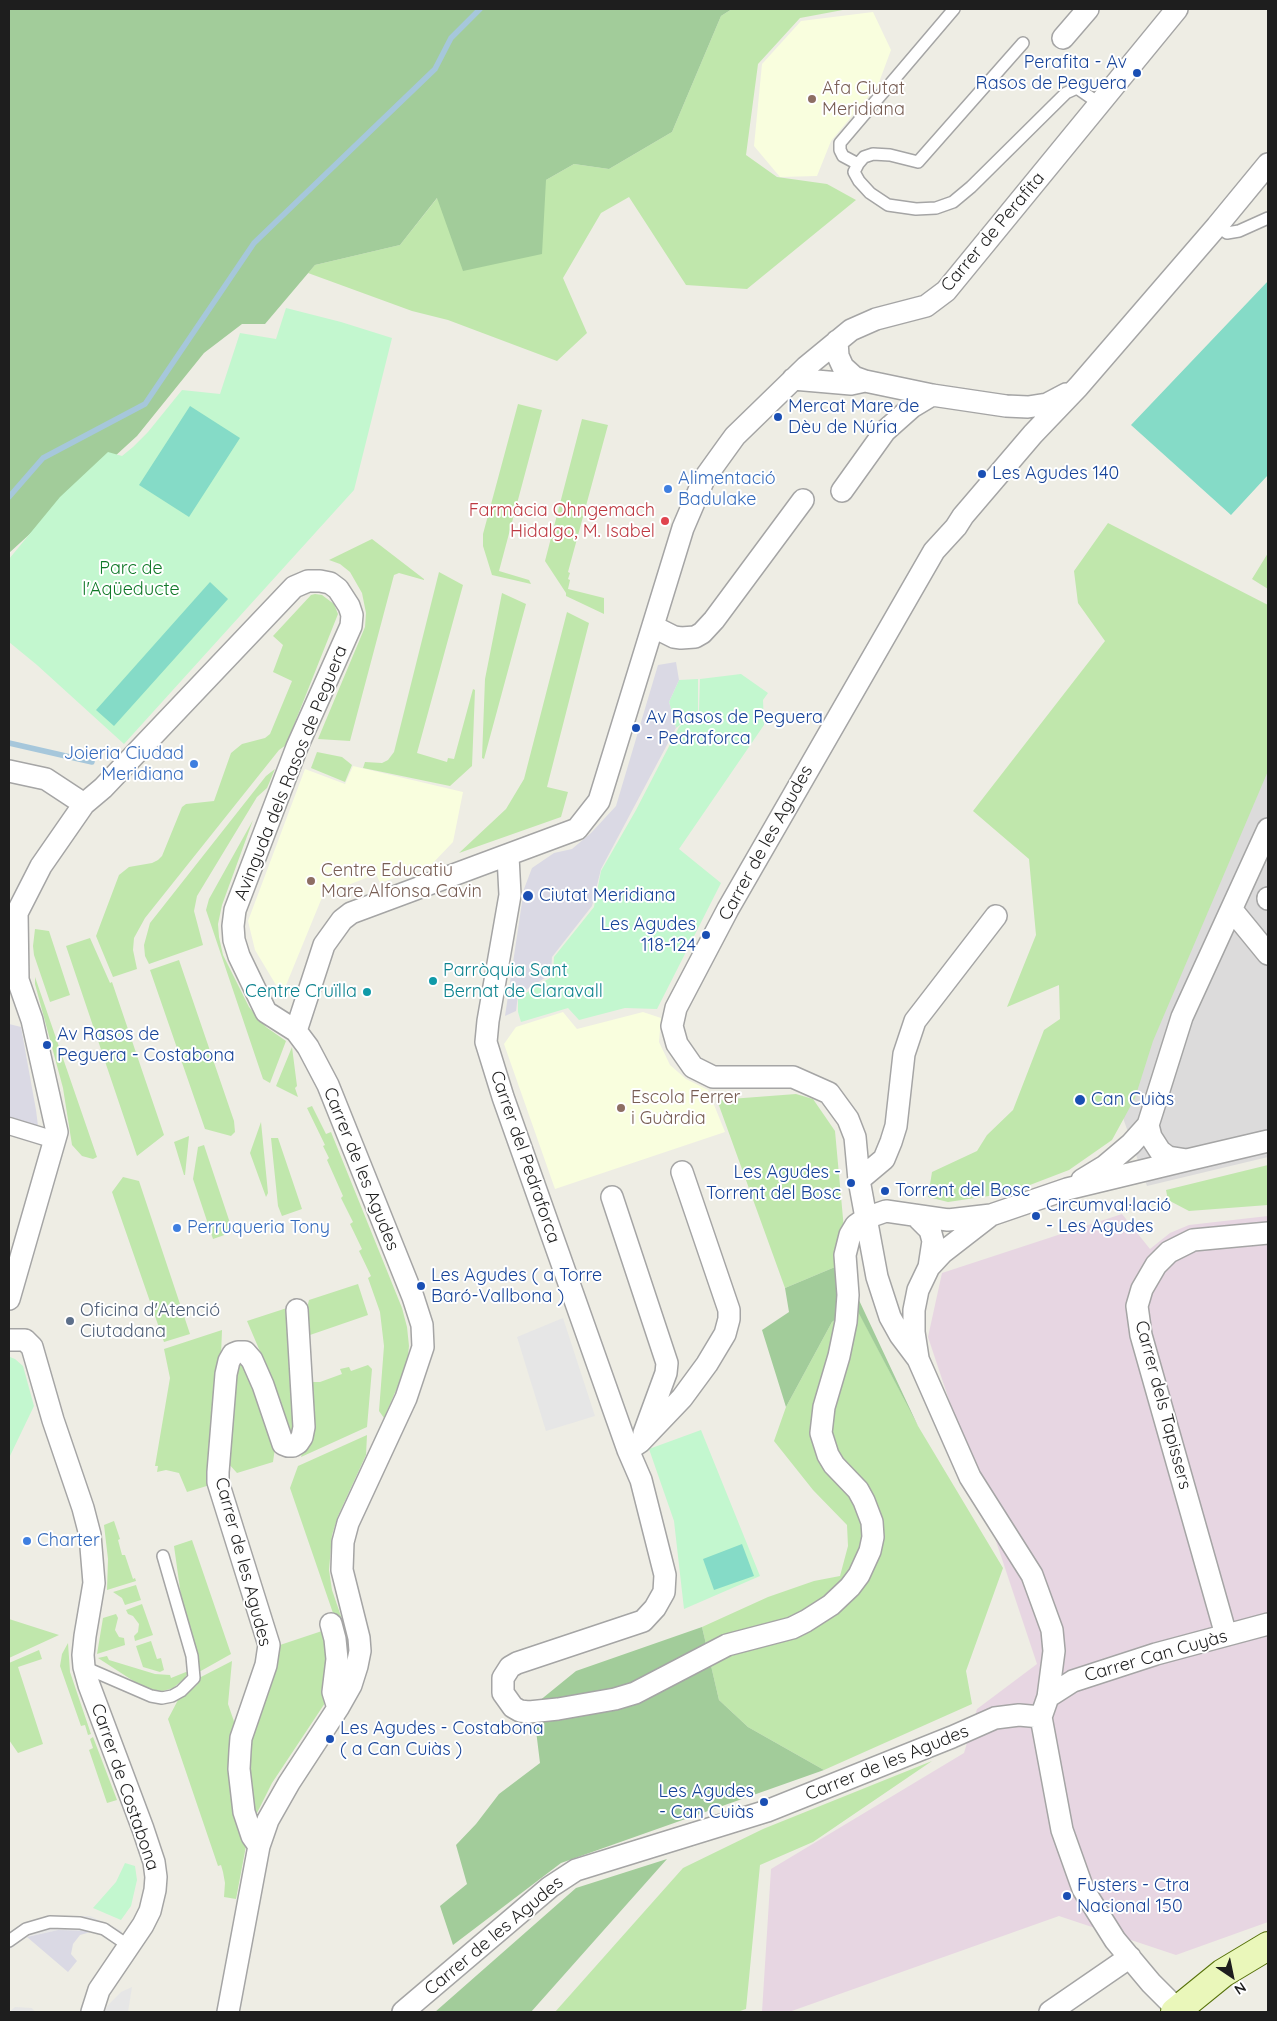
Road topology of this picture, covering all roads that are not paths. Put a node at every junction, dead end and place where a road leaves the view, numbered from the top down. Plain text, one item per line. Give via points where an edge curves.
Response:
1 (954, 9) edge
2 (1088, 9) edge
3 (1177, 9) edge
4 (1063, 38) dead end
5 (1024, 43) dead end
6 (1100, 104) junction
7 (858, 164) junction
8 (1268, 164) edge
9 (1268, 218) edge
10 (1217, 226) junction
11 (837, 341) junction
12 (793, 379) junction
13 (865, 381) junction
14 (1078, 387) junction
15 (932, 395) junction
16 (1006, 406) junction
17 (1033, 434) junction
18 (842, 491) dead end
19 (803, 500) dead end
20 (654, 627) junction
21 (9, 771) edge
22 (84, 804) junction
23 (1268, 829) edge
24 (508, 856) junction
25 (1232, 910) junction
26 (996, 916) dead end
27 (1268, 954) edge
28 (296, 1031) junction
29 (1148, 1125) junction
30 (9, 1126) edge
31 (46, 1137) dead end
32 (1268, 1141) edge
33 (1187, 1160) junction
34 (682, 1172) dead end
35 (859, 1180) junction
36 (1067, 1189) junction
37 (612, 1197) dead end
38 (991, 1215) junction
39 (916, 1216) junction
40 (866, 1218) junction
41 (1268, 1234) edge
42 (929, 1267) junction
43 (9, 1298) edge
44 (297, 1310) dead end
45 (9, 1340) edge
46 (918, 1360) junction
47 (634, 1446) junction
48 (163, 1556) dead end
49 (331, 1624) dead end
50 (1268, 1624) edge
51 (1226, 1635) junction
52 (84, 1666) junction
53 (1044, 1707) junction
54 (338, 1708) junction
55 (259, 1846) junction
56 (9, 1941) edge
57 (129, 1946) junction
58 (1268, 1946) edge
59 (1130, 1957) junction
60 (1177, 2011) edge
61 (92, 2012) edge
62 (228, 2012) edge
63 (403, 2012) edge
64 (1050, 2012) edge

1 - 7 lane via 840,143 843,156
2 - 4 street
3 - 6 street, Carrer de Perafita
5 - 7 lane via 918,162 873,154
6 - 7 lane via 1077,88 1066,94 971,187 953,202 936,208 888,205 859,181 854,172
6 - 11 street, Carrer de Perafita via 942,295 926,306 862,324
8 - 10 street
9 - 10 lane via 1239,231 1226,233
10 - 14 street
11 - 12 street
11 - 13 street via 843,367 854,377
12 - 13 street via 851,384
12 - 20 street via 735,436 704,479 683,528
13 - 15 street
14 - 16 street via 1047,404
14 - 17 street
15 - 16 street
15 - 18 street via 912,407 885,431
16 - 17 street via 1028,420
17 - 35 street, Carrer de les Agudes via 934,552 728,909 676,1008 672,1026 677,1044 693,1067 713,1077 793,1077 829,1093 848,1119 854,1137
19 - 20 street via 702,633 681,638
20 - 24 street via 599,801 576,829
21 - 22 street via 46,779
22 - 28 street, Avinguda dels Rasos de Peguera via 103,788 294,586 320,581 330,584 345,597 352,615 351,626 298,747 234,918 238,956 266,1012
22 - 43 street via 41,866 17,913 18,980 32,1020 57,1132
23 - 25 street
24 - 28 street via 351,913 342,920 324,945
24 - 47 street, Carrer del Pedraforca via 510,895 486,1042 503,1097
25 - 27 street
25 - 29 street via 1182,1017
26 - 35 street via 915,1020 904,1054 896,1126 891,1142 884,1159
28 - 54 street, Carrer de les Agudes via 328,1085 422,1324 423,1347 414,1375 348,1523 343,1542 342,1570 360,1651 355,1674
29 - 33 street via 1160,1151
29 - 36 street via 1105,1166
30 - 31 street
32 - 33 street
33 - 36 street
34 - 47 street via 729,1310 729,1319 725,1334 682,1398
35 - 40 street, Carrer de les Agudes
36 - 38 street
37 - 47 street via 667,1364
38 - 39 street via 948,1220
38 - 42 street, Carrer de les Agudes
39 - 40 street via 886,1211
39 - 42 street, Carrer de les Agudes via 926,1223 932,1236
40 - 46 street, Carrer de les Agudes via 882,1297 900,1335
40 - 47 street, Carrer del Pedraforca via 850,1235 845,1254 846,1322 824,1407 821,1433 828,1455 858,1490 872,1522 870,1551 850,1587 831,1606 792,1628 727,1645 635,1693 558,1709 520,1711 503,1693 506,1672 517,1663 642,1621 664,1592 665,1574
41 - 51 street, Carrer dels Tapissers via 1193,1240 1169,1252 1156,1265 1142,1289 1137,1306 1141,1335
42 - 46 street, Carrer de les Agudes via 918,1290 914,1310
44 - 55 street, Carrer de les Agudes via 302,1437 293,1446 283,1444 252,1360 245,1352 233,1354 226,1374 218,1472 218,1482 269,1646 266,1665 241,1738 239,1769 244,1812
45 - 52 street, Carrer de Costabona via 26,1340 32,1347 90,1535 94,1583 85,1636
46 - 53 street, Carrer de les Agudes via 970,1477 1032,1575 1052,1630 1054,1651
48 - 52 lane, Carrer de Costabona via 192,1656 194,1678 181,1691 162,1698
49 - 54 street via 337,1659 333,1692
50 - 51 street, Carrer Can Cuyàs
51 - 53 street, Carrer Can Cuyàs via 1073,1681
52 - 57 street, Carrer de Costabona via 154,1862 155,1890 150,1911
53 - 59 street via 1062,1830 1083,1889 1115,1940
53 - 63 street, Carrer de les Agudes via 1019,1716 995,1718 767,1811 576,1870 545,1891
54 - 55 street, Carrer de les Agudes via 276,1804
55 - 62 street, Carrer de les Agudes
56 - 57 lane via 26,1929 50,1922 80,1923 104,1929
57 - 61 street, Carrer de Costabona via 99,1990
58 - 60 main road via 1223,1973
59 - 60 street
59 - 64 street

